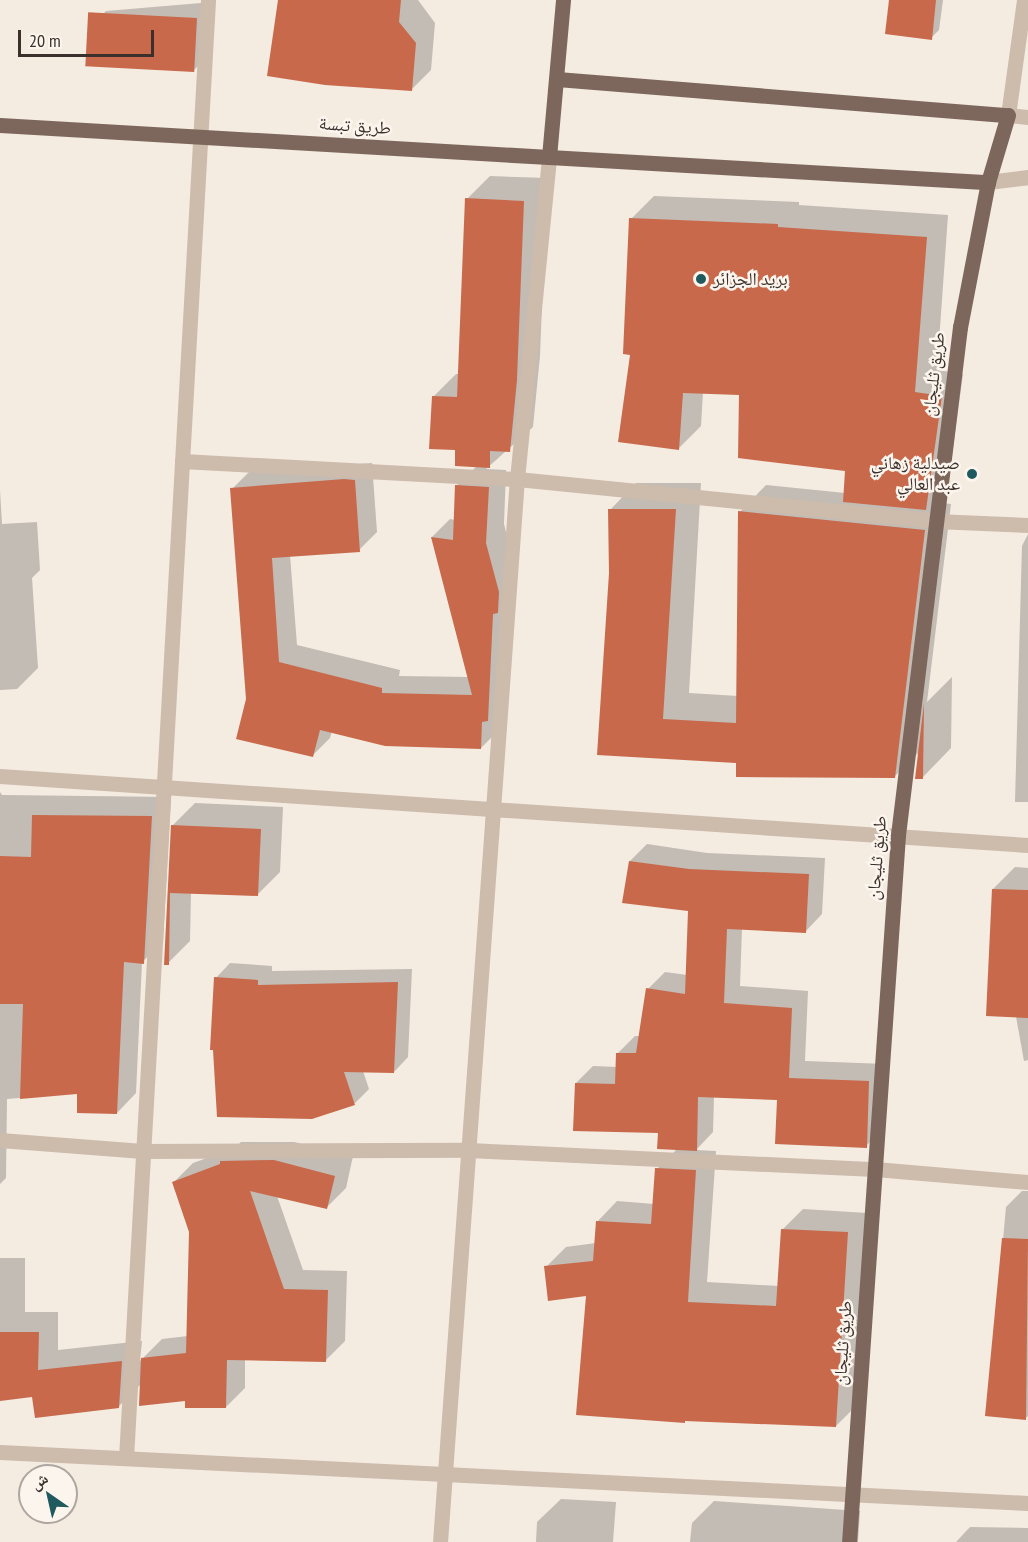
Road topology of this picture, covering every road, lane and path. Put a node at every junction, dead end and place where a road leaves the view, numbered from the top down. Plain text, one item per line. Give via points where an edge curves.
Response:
1 (208, 0) edge
2 (563, 0) edge
3 (1024, 0) edge
4 (557, 80) junction
5 (1008, 115) junction
6 (1028, 117) edge
7 (0, 125) edge
8 (201, 135) junction
9 (549, 157) junction
10 (1028, 177) edge
11 (988, 182) junction
12 (182, 461) junction
13 (517, 479) junction
14 (935, 521) junction
15 (1028, 525) edge
16 (0, 776) edge
17 (164, 785) junction
18 (494, 809) junction
19 (898, 835) junction
20 (1028, 845) edge
21 (0, 1140) edge
22 (469, 1150) junction
23 (143, 1151) junction
24 (875, 1169) junction
25 (1028, 1182) edge
26 (0, 1452) edge
27 (126, 1458) junction
28 (445, 1476) junction
29 (852, 1494) junction
30 (1028, 1503) edge
31 (440, 1542) edge
32 (849, 1542) edge

1 - 8 street
2 - 4 main road
3 - 5 street
4 - 5 main road
4 - 9 main road
5 - 6 street
5 - 11 main road, طريق ثليجان
7 - 8 main road, طريق تبسة
8 - 9 main road, طريق تبسة
8 - 12 street
9 - 11 main road
9 - 13 street
10 - 11 street
11 - 14 main road, طريق ثليجان via 960,327
12 - 13 street
12 - 17 street
13 - 14 street
13 - 18 street
14 - 15 street
14 - 19 main road, طريق ثليجان
16 - 17 street
17 - 18 street
17 - 23 street
18 - 19 street
18 - 22 street
19 - 20 street
19 - 24 main road, طريق ثليجان
21 - 23 street
22 - 23 street
22 - 24 street
22 - 28 street
23 - 27 street
24 - 25 street
24 - 29 main road, طريق ثليجان
26 - 27 street
27 - 28 street
28 - 29 street
28 - 31 street
29 - 30 street
29 - 32 main road, طريق ثليجان

